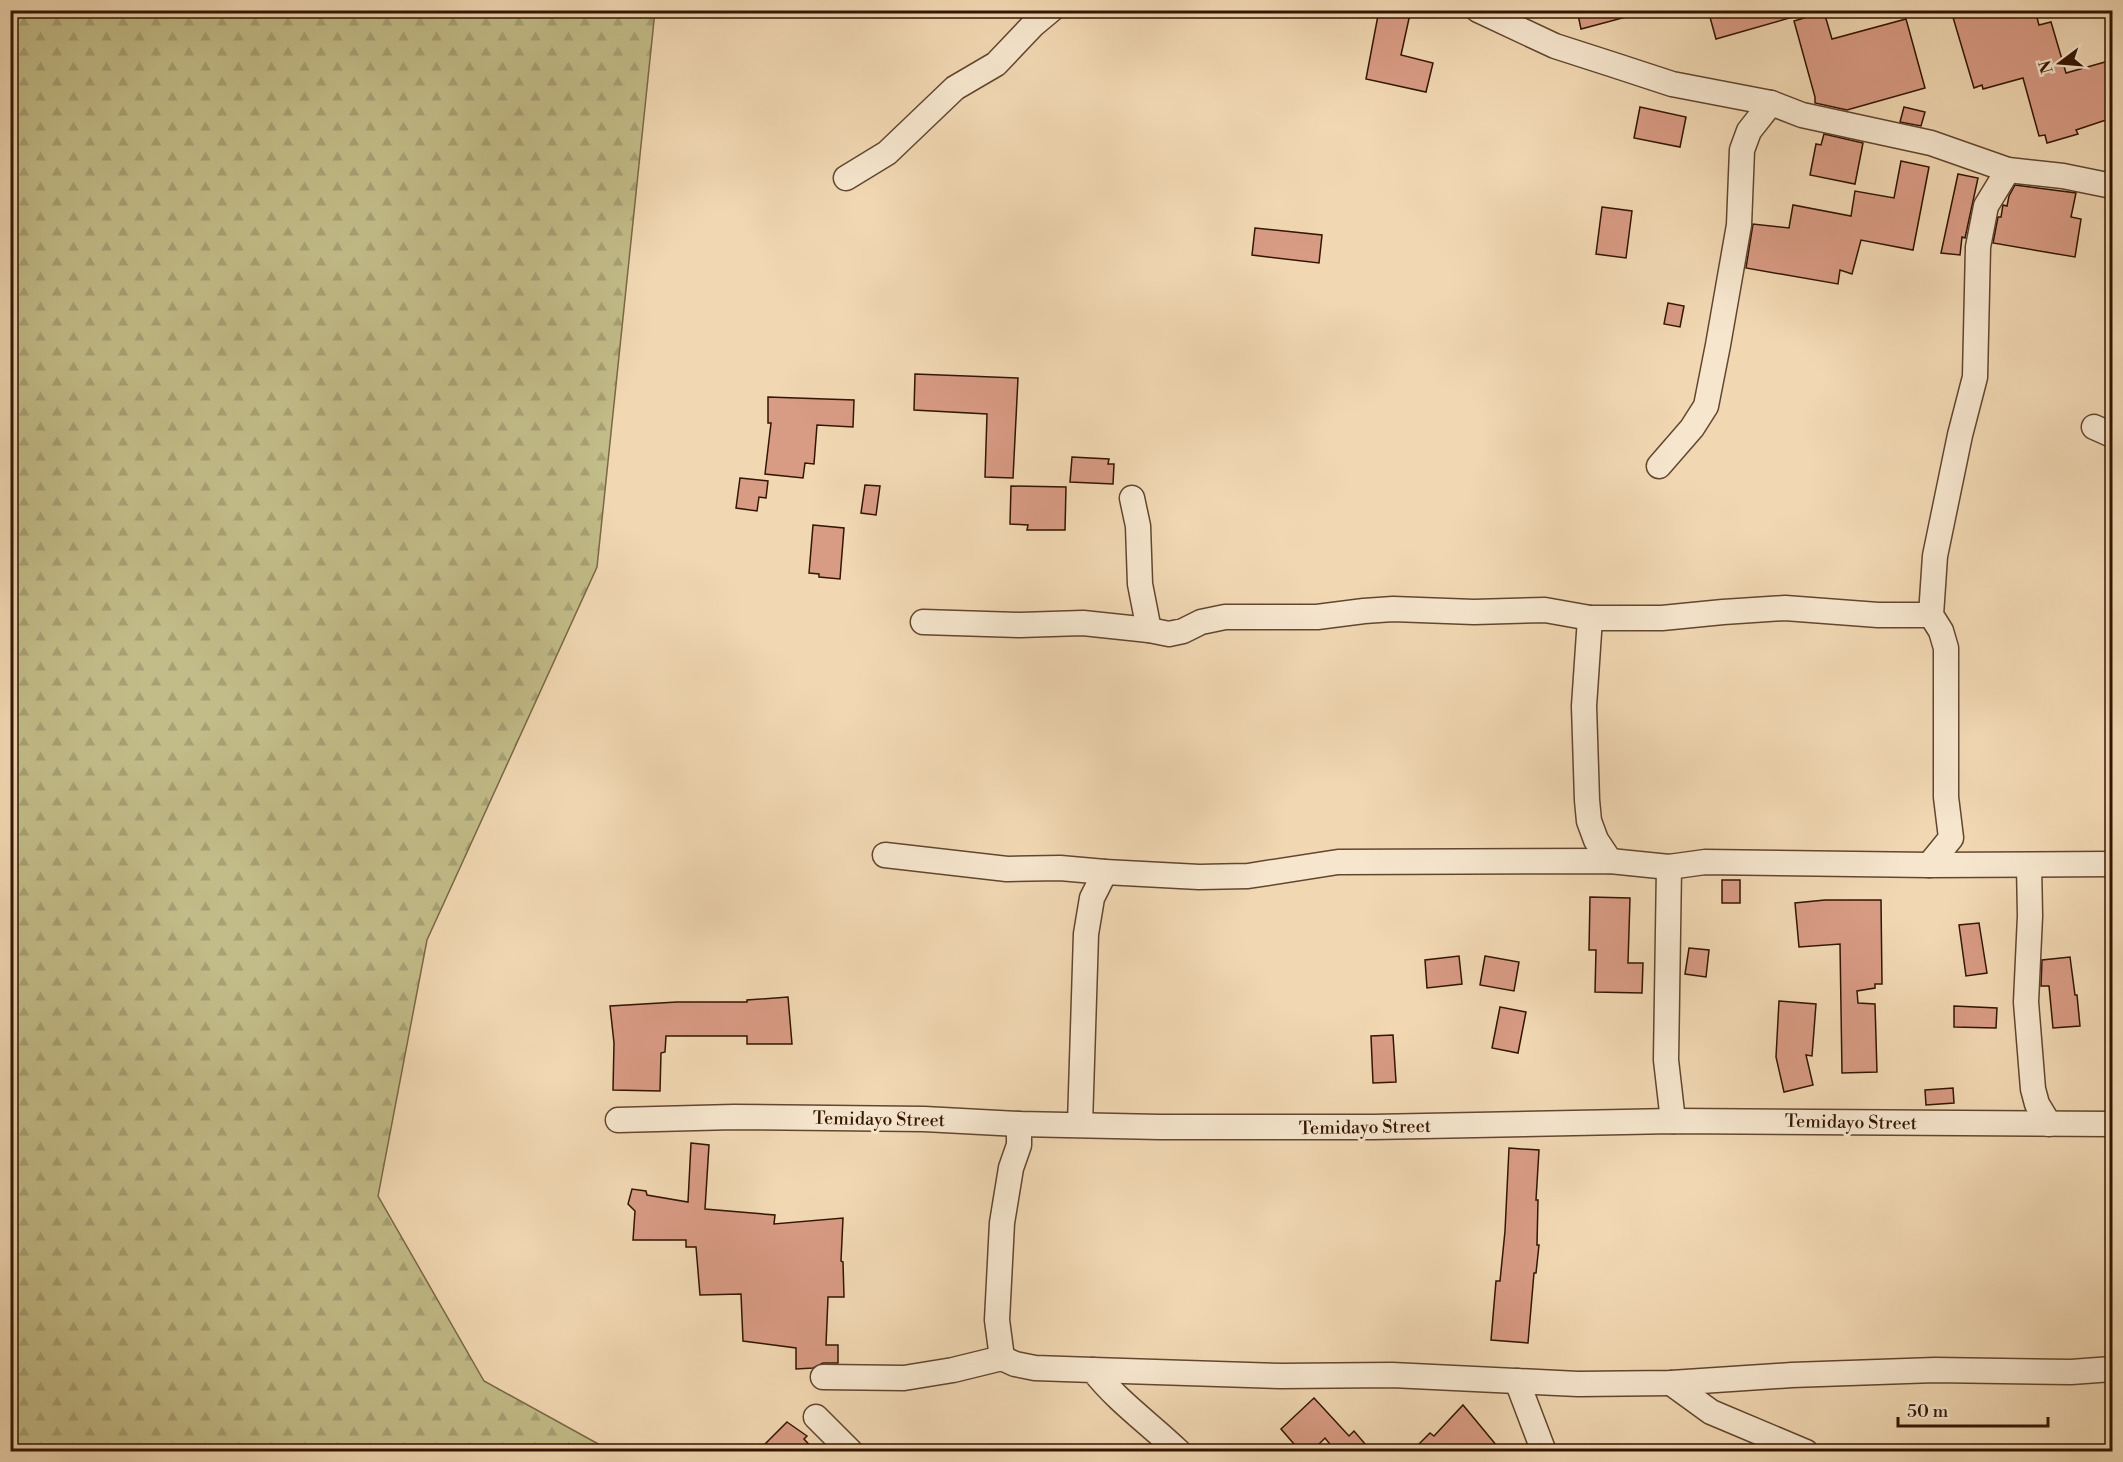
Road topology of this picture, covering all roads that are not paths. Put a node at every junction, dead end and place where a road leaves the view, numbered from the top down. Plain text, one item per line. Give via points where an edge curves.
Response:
1 (1051, 10) edge
2 (1478, 10) edge
3 (1771, 103) junction
4 (2008, 170) junction
5 (846, 178) dead end
6 (2112, 186) edge
7 (1659, 466) dead end
8 (1132, 498) dead end
9 (1931, 615) junction
10 (1590, 618) junction
11 (923, 622) dead end
12 (1149, 630) junction
13 (1951, 838) junction
14 (885, 855) dead end
15 (1610, 861) junction
16 (2112, 864) edge
17 (1929, 865) junction
18 (1990, 865) junction
19 (2029, 865) junction
20 (1669, 867) junction
21 (1105, 872) junction
22 (618, 1120) dead end
23 (1673, 1121) junction
24 (1019, 1124) junction
25 (1080, 1124) junction
26 (2049, 1124) junction
27 (2112, 1124) edge
28 (1002, 1358) junction
29 (1093, 1370) junction
30 (2112, 1370) edge
31 (823, 1377) dead end
32 (1517, 1381) junction
33 (1671, 1383) junction
34 (816, 1417) dead end
35 (851, 1452) edge
36 (1179, 1452) edge
37 (1544, 1452) edge
38 (1806, 1452) edge

1 - 5 street via 996,63 954,88 887,153
2 - 3 street via 1555,46 1672,84
3 - 4 street via 1802,115 1931,143
3 - 7 street via 1749,131 1742,150 1739,225 1706,406
4 - 6 street
4 - 9 street via 1986,206 1978,247 1975,377 1935,556
8 - 12 street via 1138,526 1140,584
9 - 10 street via 1785,608 1662,618
9 - 13 street via 1946,648 1946,797
10 - 12 street via 1545,610 1394,609 1317,617 1225,617 1169,634
10 - 15 street via 1584,706 1587,800 1596,840
11 - 12 street via 1083,623
13 - 17 street
13 - 18 street
14 - 21 street via 1008,869
15 - 20 street
15 - 21 street via 1338,862 1248,876
16 - 19 street
17 - 18 street
17 - 20 street via 1705,862
18 - 19 street
19 - 26 street via 2026,1002 2033,1089
20 - 23 street via 1666,1060
21 - 25 street via 1092,898 1086,934
22 - 24 street, Temidayo Street via 734,1117
23 - 25 street, Temidayo Street via 1373,1127
23 - 26 street, Temidayo Street
24 - 25 street, Temidayo Street
24 - 28 street via 1002,1223 997,1320
26 - 27 street, Temidayo Street
28 - 29 street via 1035,1368
28 - 31 street via 904,1378
29 - 32 street
29 - 36 street
30 - 33 street via 1935,1370
32 - 33 street
32 - 37 street
33 - 38 street via 1711,1412
34 - 35 street

